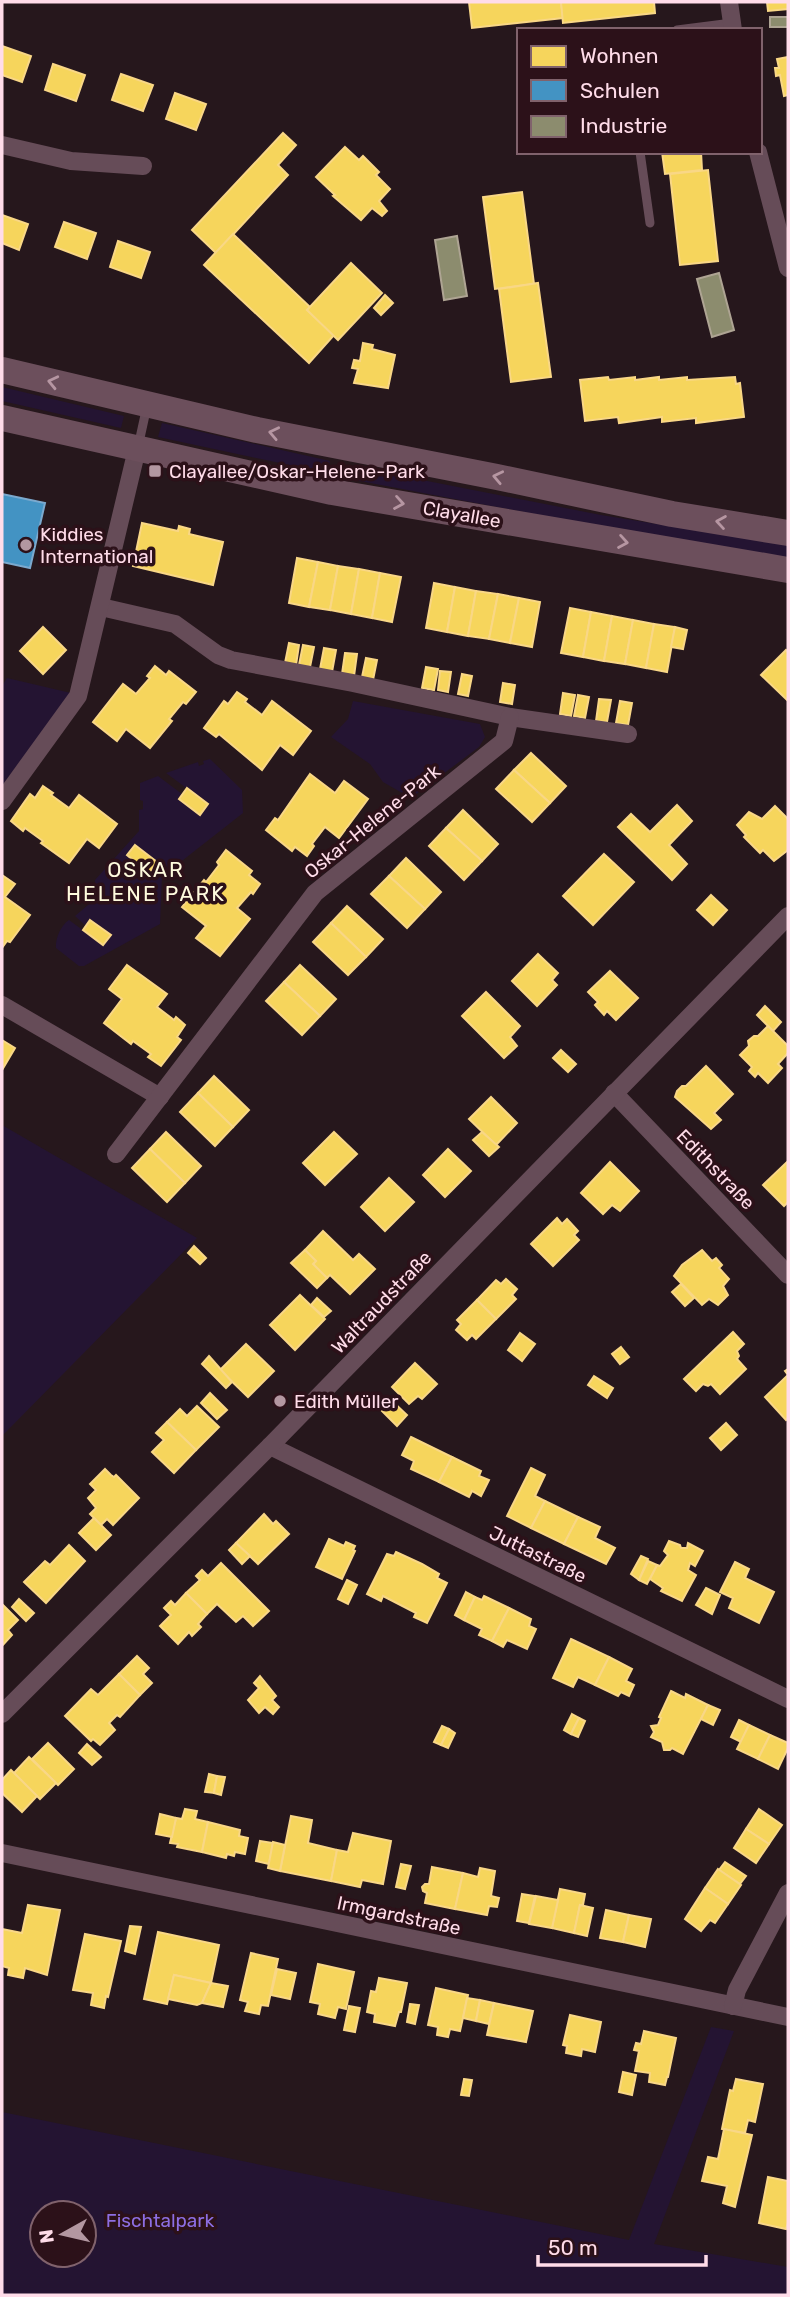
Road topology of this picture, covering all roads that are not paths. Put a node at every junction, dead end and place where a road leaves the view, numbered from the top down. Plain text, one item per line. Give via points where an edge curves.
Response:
1 (729, 2) edge
2 (732, 26) edge
3 (704, 28) edge
4 (2, 145) edge
5 (640, 154) edge
6 (759, 154) edge
7 (143, 166) dead end
8 (650, 222) dead end
9 (788, 268) edge
10 (2, 370) edge
11 (148, 404) junction
12 (2, 418) edge
13 (137, 449) junction
14 (788, 533) edge
15 (788, 570) edge
16 (101, 607) junction
17 (510, 717) junction
18 (628, 734) dead end
19 (2, 802) edge
20 (788, 916) edge
21 (2, 1005) edge
22 (614, 1093) junction
23 (160, 1097) junction
24 (116, 1154) dead end
25 (788, 1275) edge
26 (270, 1446) junction
27 (788, 1699) edge
28 (2, 1714) edge
29 (2, 1853) edge
30 (788, 1893) edge
31 (733, 2006) junction
32 (788, 2017) edge

1 - 2 street
2 - 3 lane
4 - 7 street via 71,161
5 - 8 lane
6 - 9 street
11 -> 10 main road
11 - 13 lane
14 -> 11 main road via 671,514
12 - 13 main road, Clayallee
13 -> 15 main road, Clayallee via 331,492
13 - 16 street
16 - 17 street via 175,624 231,660
16 - 19 street via 78,696
17 - 18 street
17 - 23 street, Oskar-Helene-Park via 504,741 315,893
20 - 22 street, Waltraudstraße
21 - 23 street
22 - 25 street, Edithstraße
22 - 26 street, Waltraudstraße
23 - 24 street, Oskar-Helene-Park
26 - 27 street, Juttastraße
26 - 28 street, Waltraudstraße
29 - 31 street, Irmgardstraße
30 - 31 street
31 - 32 street, Irmgardstraße

